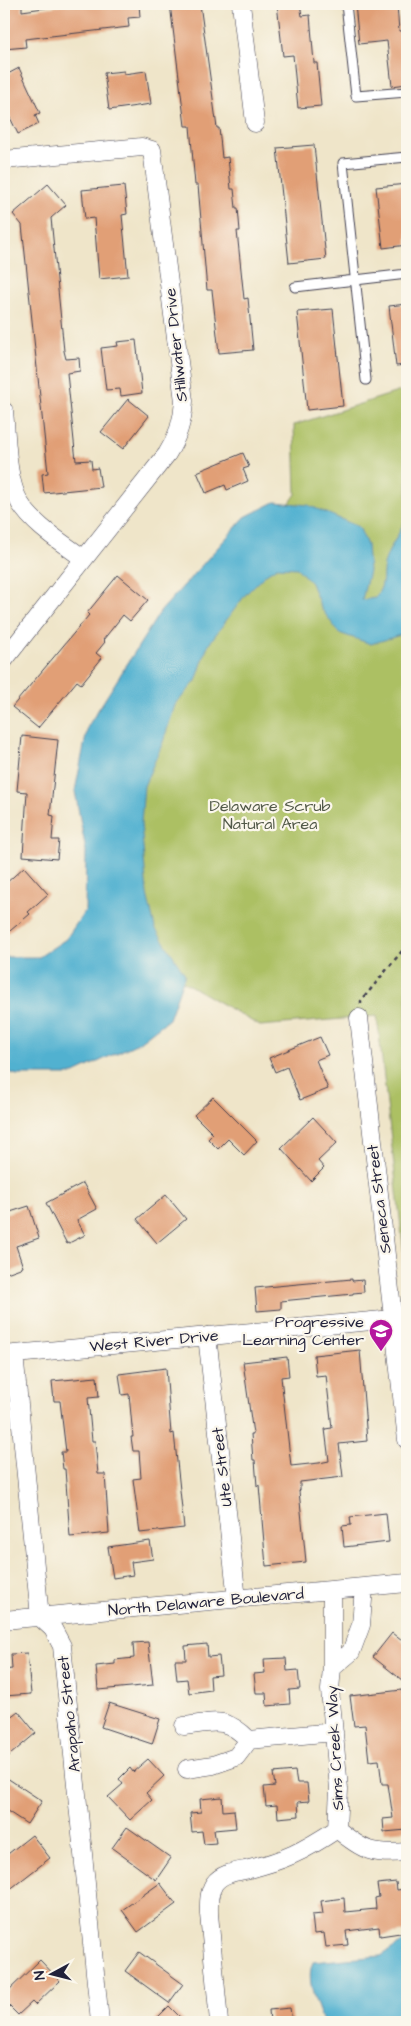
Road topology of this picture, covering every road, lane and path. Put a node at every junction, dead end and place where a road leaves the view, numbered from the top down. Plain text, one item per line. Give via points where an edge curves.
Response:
1 (346, 4) edge
2 (241, 8) edge
3 (407, 92) edge
4 (255, 123) dead end
5 (407, 157) edge
6 (4, 160) edge
7 (407, 274) edge
8 (356, 280) junction
9 (295, 287) dead end
10 (366, 380) dead end
11 (4, 412) edge
12 (84, 559) junction
13 (4, 660) edge
14 (407, 945) edge
15 (359, 1018) joint
16 (393, 1319) junction
17 (207, 1336) junction
18 (9, 1354) edge
19 (407, 1440) edge
20 (407, 1583) edge
21 (364, 1587) junction
22 (332, 1590) junction
23 (237, 1599) junction
24 (40, 1617) junction
25 (4, 1620) edge
26 (332, 1668) junction
27 (184, 1726) dead end
28 (334, 1732) junction
29 (248, 1740) junction
30 (187, 1769) dead end
31 (337, 1829) junction
32 (407, 1852) edge
33 (100, 2022) edge
34 (219, 2022) edge

1 - 3 lane via 356,96
2 - 4 street
5 - 8 lane via 343,163
6 - 12 street, Stillwater Drive via 142,147 152,150 184,391 182,418 167,454
7 - 8 lane
8 - 9 lane
8 - 10 lane
11 - 12 street via 12,483 21,504 36,522
12 - 13 street, Stillwater Drive
14 - 15 path via 361,1001
15 - 16 street, Seneca Street
16 - 17 street, West River Drive
16 - 19 street, Seneca Street
17 - 18 street, West River Drive
17 - 23 street, Ute Street
18 - 24 street
20 - 21 street, North Delaware Boulevard
21 - 22 street, North Delaware Boulevard
21 - 26 street, Sims Creek Way via 361,1625 351,1652
22 - 23 street, North Delaware Boulevard
22 - 26 street, Sims Creek Way
23 - 24 street, North Delaware Boulevard
24 - 25 street, North Delaware Boulevard
24 - 33 street, Arapaho Street via 53,1629 62,1646
26 - 28 street, Sims Creek Way via 330,1690
27 - 29 street via 221,1721 236,1728
28 - 29 street
28 - 31 street, Sims Creek Way via 339,1789
29 - 30 street via 236,1758
31 - 32 street via 371,1852
31 - 34 street via 297,1854 227,1874 215,1884 208,1898 208,1914

